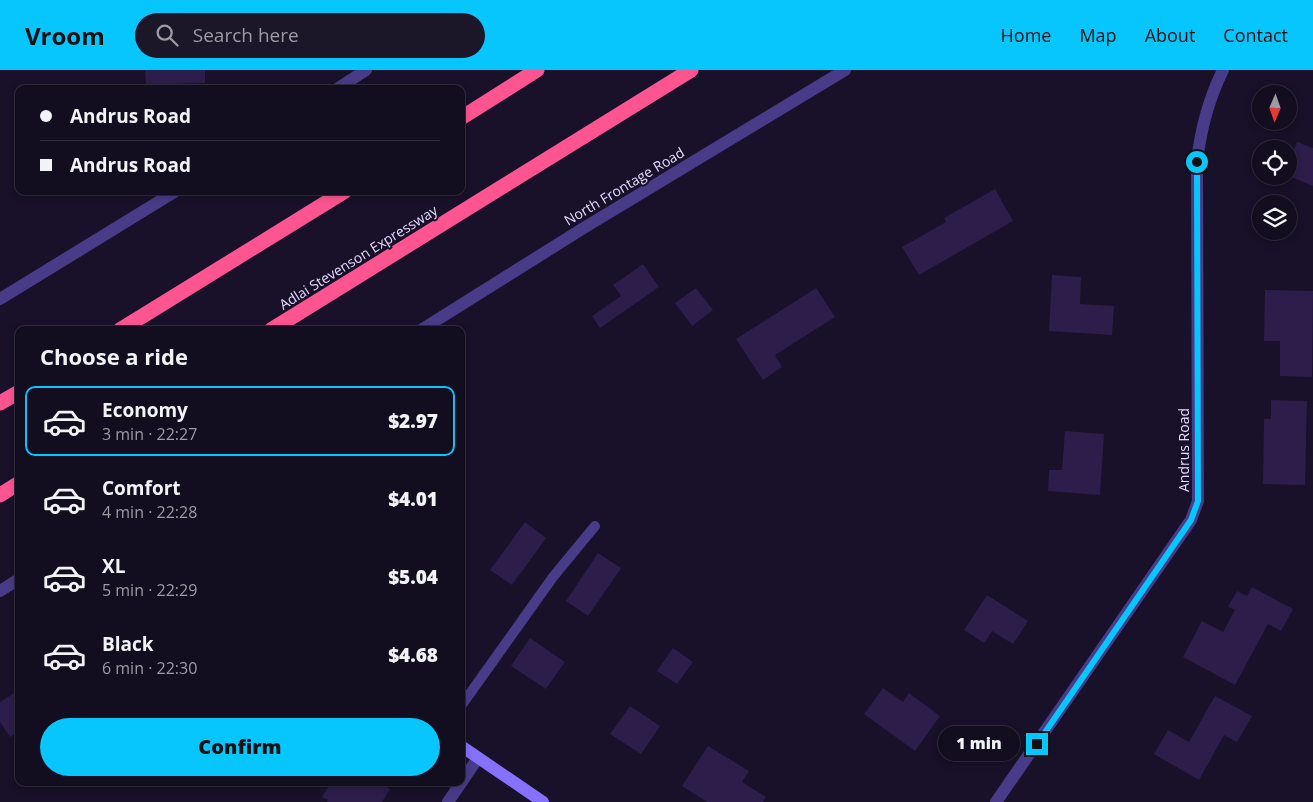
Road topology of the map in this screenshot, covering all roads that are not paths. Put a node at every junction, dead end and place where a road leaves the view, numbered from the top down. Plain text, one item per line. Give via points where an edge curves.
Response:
1 (366, 70) edge
2 (537, 70) edge
3 (691, 70) edge
4 (845, 70) edge
5 (1223, 70) edge
6 (343, 85) edge
7 (465, 115) edge
8 (169, 195) edge
9 (339, 195) edge
10 (0, 299) edge
11 (126, 326) edge
12 (277, 326) edge
13 (427, 326) edge
14 (15, 394) edge
15 (0, 403) edge
16 (15, 486) edge
17 (0, 495) edge
18 (595, 526) dead end
19 (15, 582) edge
20 (0, 591) edge
21 (465, 700) edge
22 (465, 749) edge
23 (478, 758) junction
24 (465, 777) edge
25 (459, 786) edge
26 (448, 802) edge
27 (543, 802) edge
28 (996, 802) edge

1 - 6 street
2 - 7 highway
3 - 12 highway, Adlai Stevenson Expressway
4 - 13 street, North Frontage Road
5 - 28 street, Andrus Road via 1201,125 1197,162 1198,501 1191,520
8 - 10 street
9 - 11 highway
14 - 15 highway
16 - 17 highway
18 - 21 lane via 553,577
19 - 20 street
22 - 23 street
23 - 24 street
23 - 27 street
25 - 26 street

